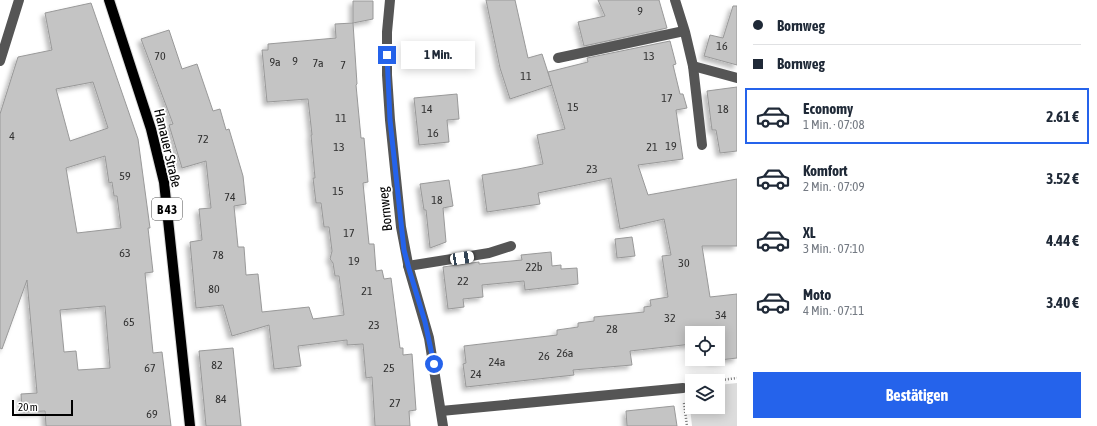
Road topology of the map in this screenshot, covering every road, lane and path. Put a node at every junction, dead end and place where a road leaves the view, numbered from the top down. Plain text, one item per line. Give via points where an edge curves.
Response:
1 (19, 0) edge
2 (109, 0) edge
3 (390, 0) edge
4 (675, 0) edge
5 (684, 31) junction
6 (558, 58) dead end
7 (0, 61) edge
8 (694, 66) junction
9 (737, 78) edge
10 (702, 145) dead end
11 (511, 246) dead end
12 (408, 266) junction
13 (737, 378) edge
14 (725, 380) edge
15 (683, 388) joint
16 (441, 411) junction
17 (190, 426) edge
18 (443, 426) edge
19 (687, 426) edge

1 - 7 street
2 - 17 main road, Hanauer Straße / B 43 via 151,129 164,182
3 - 12 street, Bornweg via 387,55 390,120 401,227
4 - 5 street
5 - 6 street
5 - 8 street
8 - 9 street
8 - 10 street
11 - 12 street via 489,253
12 - 16 street, Bornweg via 429,338
13 - 14 path
15 - 16 street
15 - 19 path
16 - 18 street, Bornweg

